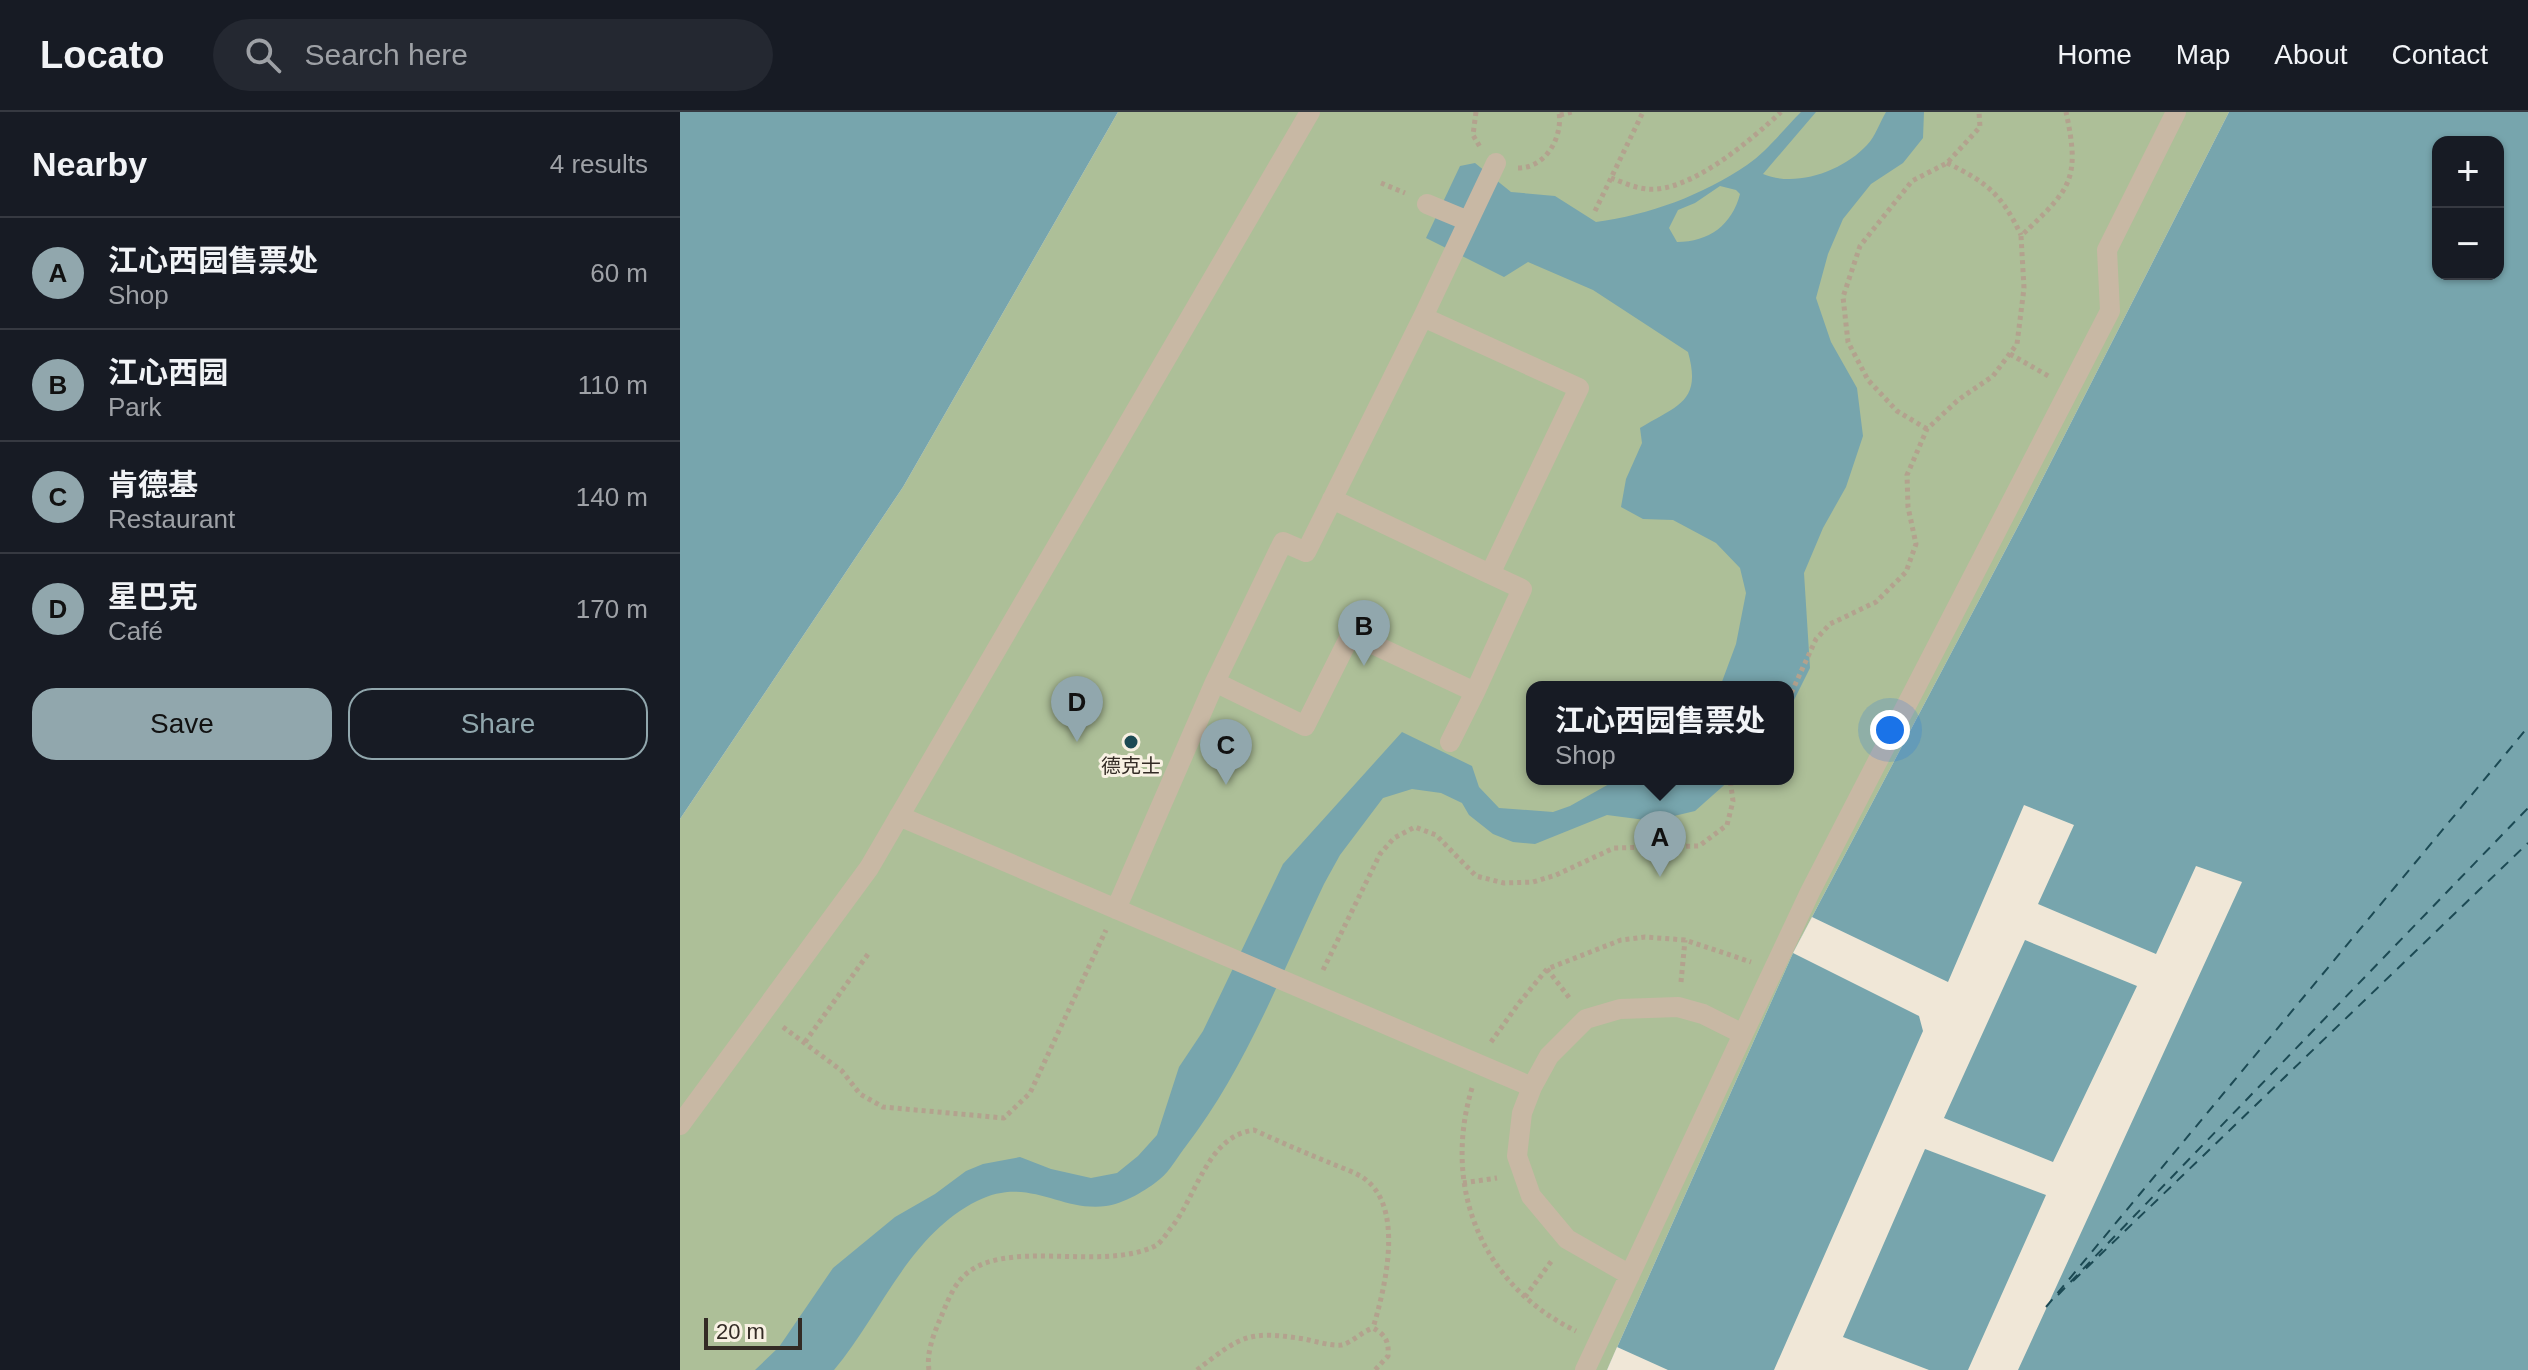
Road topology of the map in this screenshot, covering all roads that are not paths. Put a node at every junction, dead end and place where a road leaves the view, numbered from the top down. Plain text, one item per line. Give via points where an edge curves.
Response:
1 (1310, 112) edge
2 (2176, 112) edge
3 (1496, 163) road end
4 (1427, 204) dead end
5 (1468, 221) junction
6 (1423, 317) junction
7 (1332, 499) junction
8 (1490, 574) junction
9 (1215, 682) junction
10 (1475, 692) junction
11 (1450, 742) dead end
12 (899, 816) junction
13 (1116, 909) junction
14 (1743, 1034) junction
15 (1532, 1087) junction
16 (680, 1125) edge
17 (1630, 1275) junction
18 (1585, 1370) edge

1 - 12 street
2 - 14 street via 2107,250 2110,311 1810,892
3 - 5 street
4 - 5 street
5 - 6 street
6 - 7 street
6 - 8 street via 1579,388
7 - 8 street
7 - 9 street via 1306,552 1283,542
8 - 10 street via 1522,589
9 - 10 street via 1305,726 1351,634
9 - 13 street
10 - 11 street
12 - 13 street
12 - 16 street via 869,868
13 - 15 street
14 - 15 street via 1678,1007 1620,1009 1586,1019 1549,1056
14 - 17 street
15 - 17 street via 1522,1113 1517,1156 1531,1196 1567,1239
17 - 18 street

